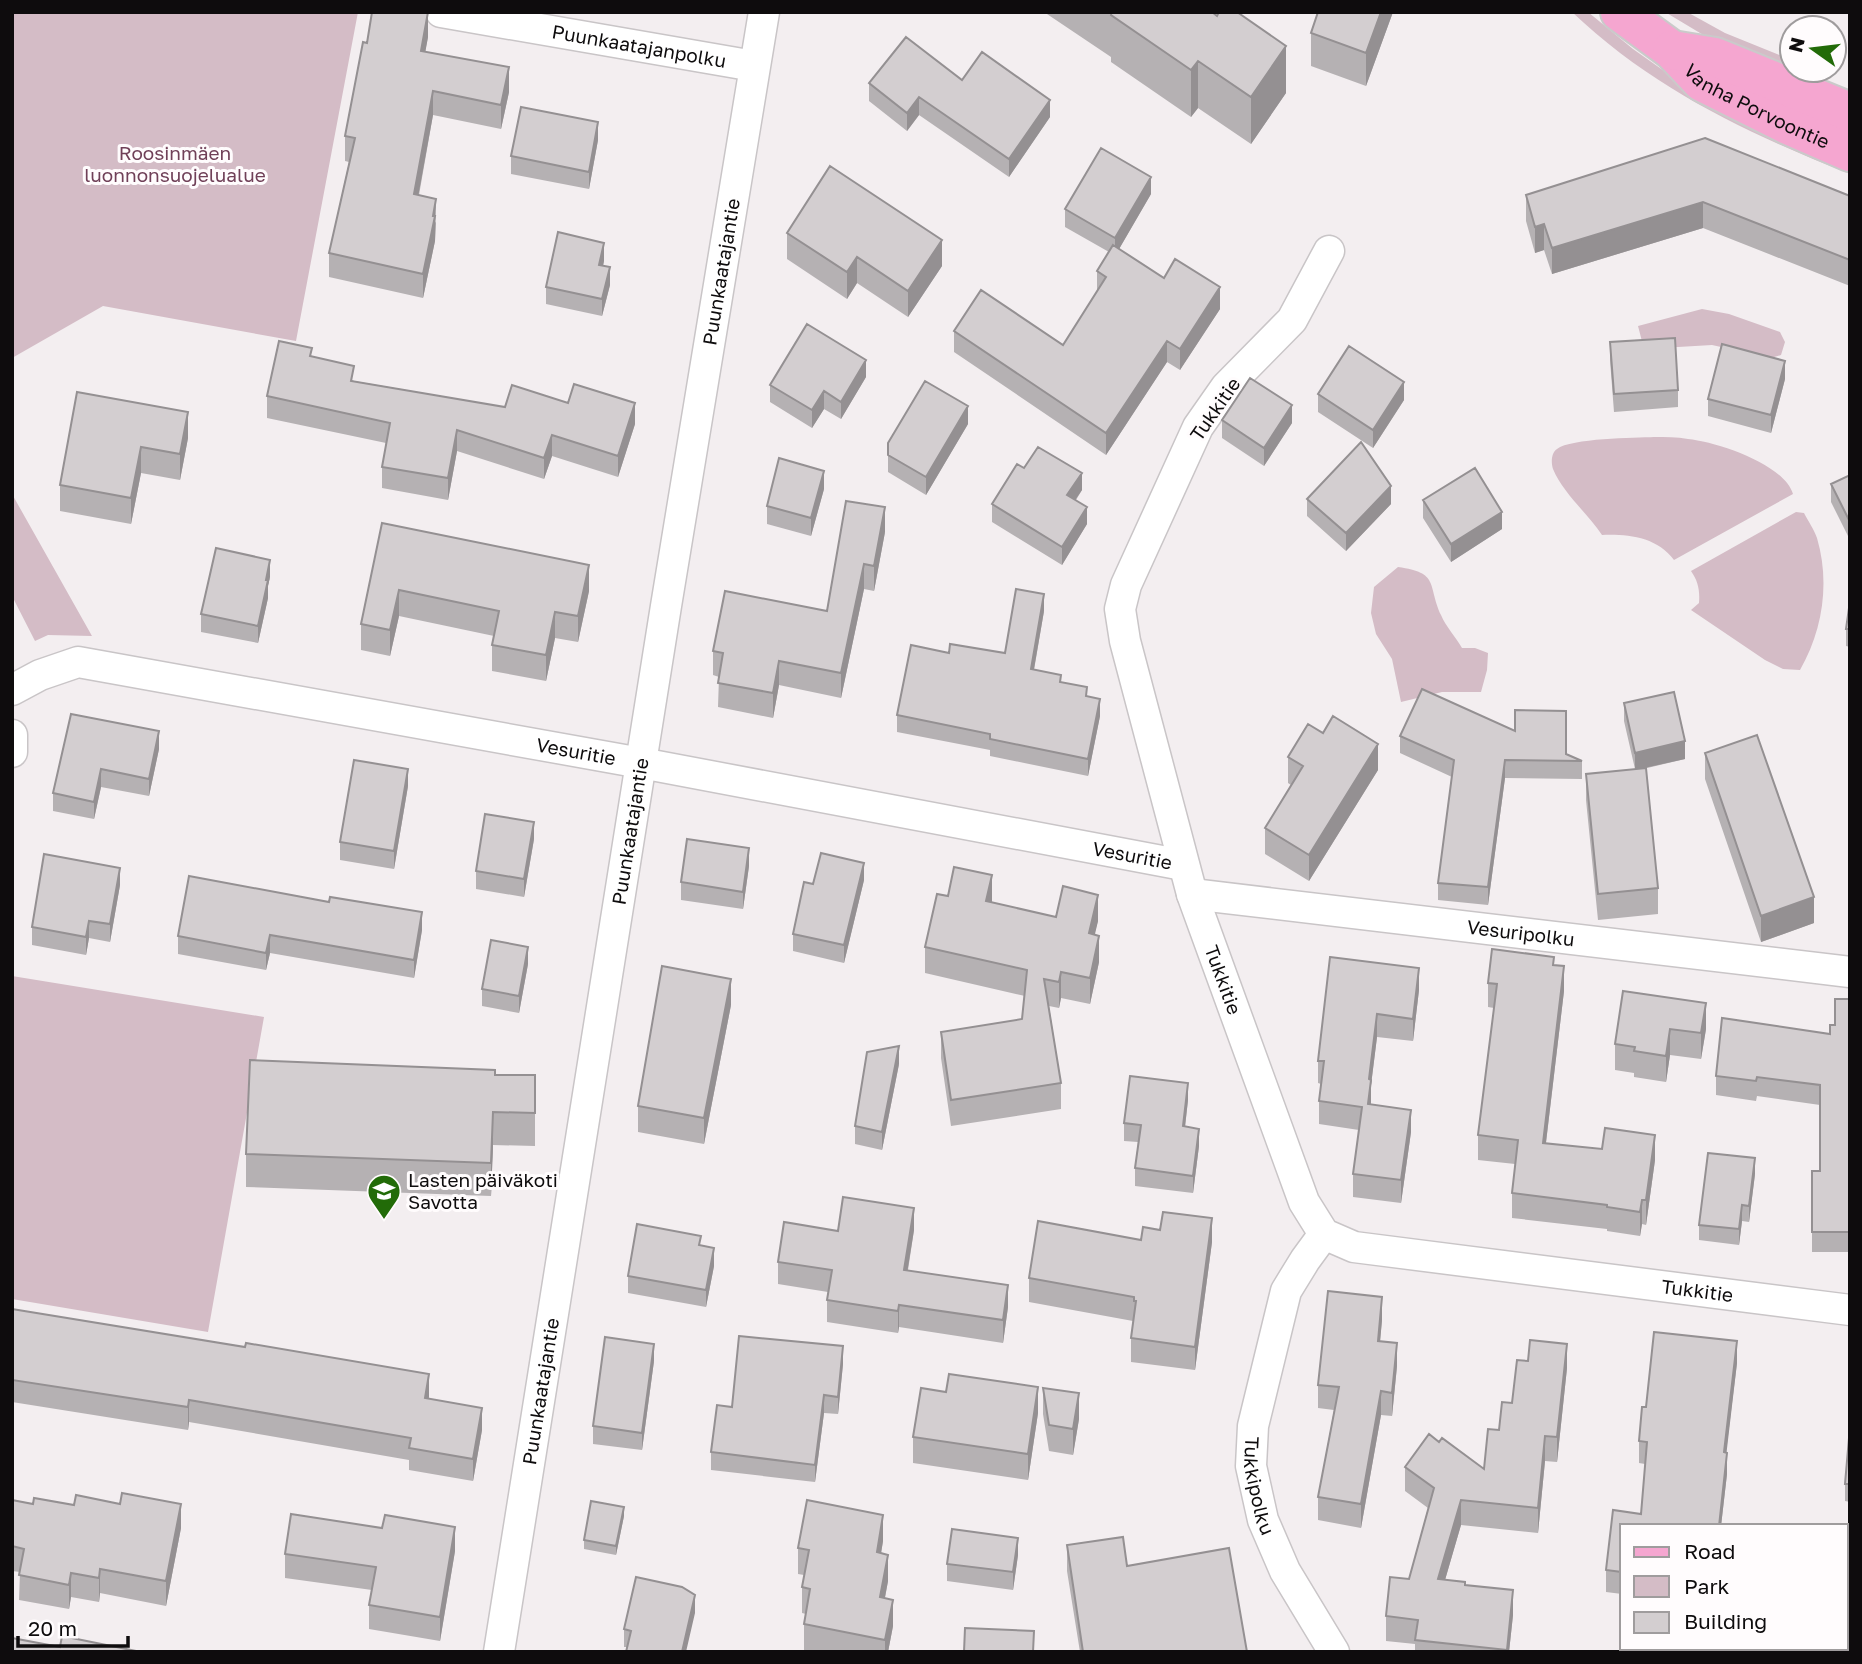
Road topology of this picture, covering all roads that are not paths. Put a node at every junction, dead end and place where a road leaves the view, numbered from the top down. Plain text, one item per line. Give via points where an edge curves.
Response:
1 (441, 12) edge
2 (764, 12) edge
3 (1620, 12) edge
4 (1672, 50) junction
5 (754, 66) junction
6 (1850, 112) edge
7 (1850, 152) edge
8 (1329, 251) dead end
9 (12, 690) edge
10 (12, 735) edge
11 (12, 752) edge
12 (641, 763) junction
13 (1183, 865) junction
14 (1192, 894) junction
15 (1850, 972) edge
16 (1324, 1234) junction
17 (1850, 1310) edge
18 (499, 1652) edge
19 (1334, 1652) edge

1 - 5 street, Puunkaatajanpolku
2 - 5 street, Puunkaatajantie
3 - 4 main road, Vanha Porvoontie
4 - 6 main road, Vanha Porvoontie via 1715,57
4 - 7 main road, Vanha Porvoontie via 1702,82
5 - 12 street, Puunkaatajantie
8 - 13 street, Tukkitie via 1292,320 1226,387 1198,427 1126,585 1120,610
9 - 12 street, Vesuritie via 78,662
10 - 11 street
12 - 13 street, Vesuritie
12 - 18 street, Puunkaatajantie
13 - 14 street, Tukkitie
14 - 15 street, Vesuripolku
14 - 16 street, Tukkitie via 1304,1202
16 - 17 street, Tukkitie via 1354,1247
16 - 19 street, Tukkipolku via 1286,1291 1253,1426 1251,1466 1263,1520

